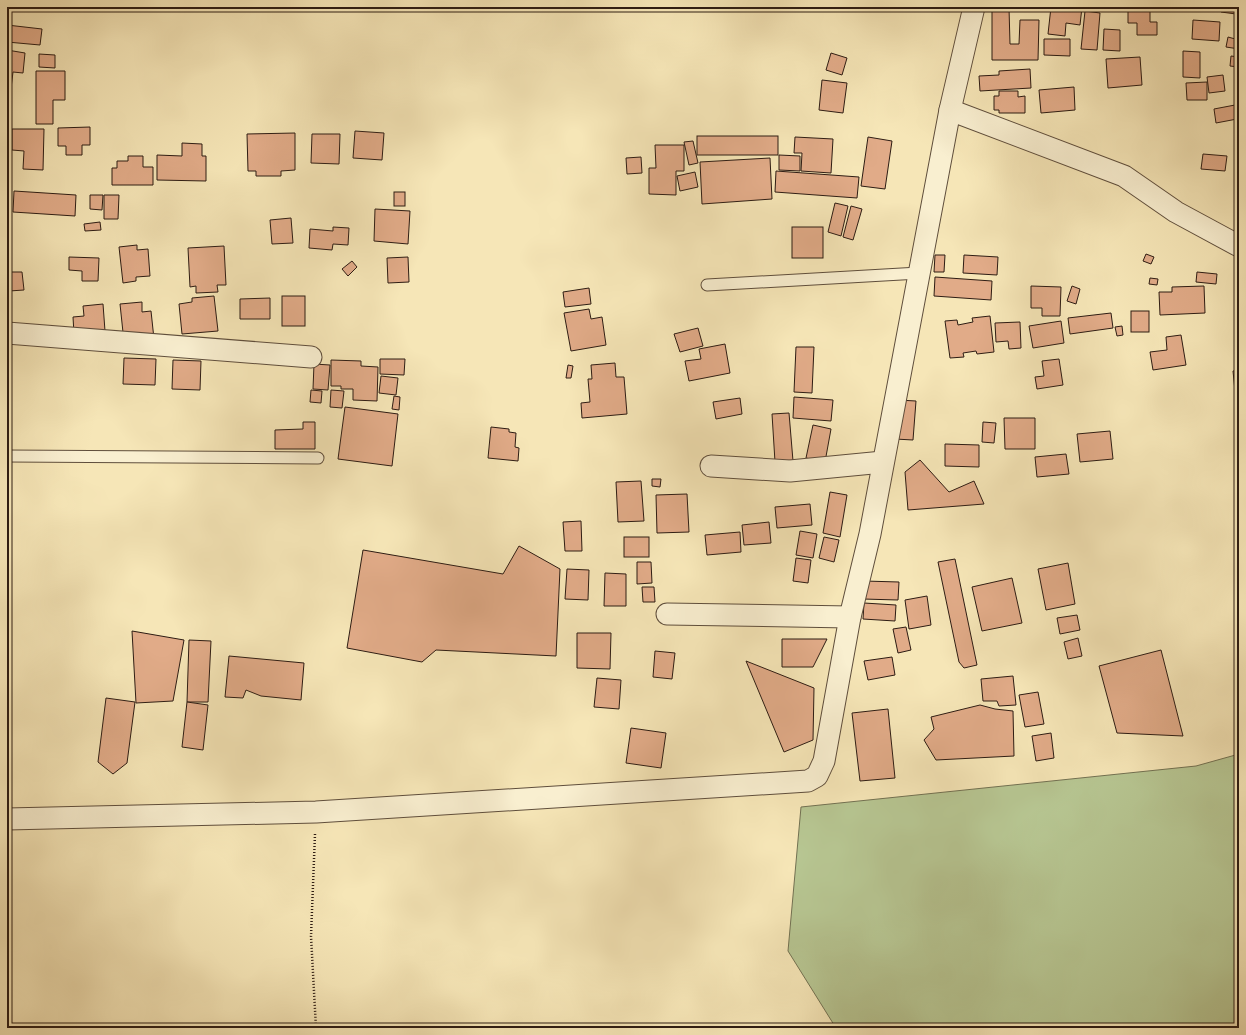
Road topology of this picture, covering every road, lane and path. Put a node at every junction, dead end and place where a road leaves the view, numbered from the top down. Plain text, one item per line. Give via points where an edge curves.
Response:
1 (974, 7) edge
2 (950, 110) junction
3 (1239, 246) edge
4 (919, 273) junction
5 (707, 285) dead end
6 (7, 334) edge
7 (311, 357) dead end
8 (7, 456) edge
9 (318, 458) dead end
10 (883, 462) junction
11 (711, 466) dead end
12 (667, 614) dead end
13 (850, 617) junction
14 (316, 812) junction
15 (7, 819) edge
16 (316, 1028) edge

1 - 2 street
2 - 3 street via 1124,176 1176,212
2 - 4 street
4 - 5 lane
4 - 10 street
6 - 7 street
8 - 9 lane
10 - 11 street via 790,471
10 - 13 street via 870,534
12 - 13 street
13 - 14 street via 824,762 817,776 808,781
14 - 15 street
14 - 16 path via 311,936

